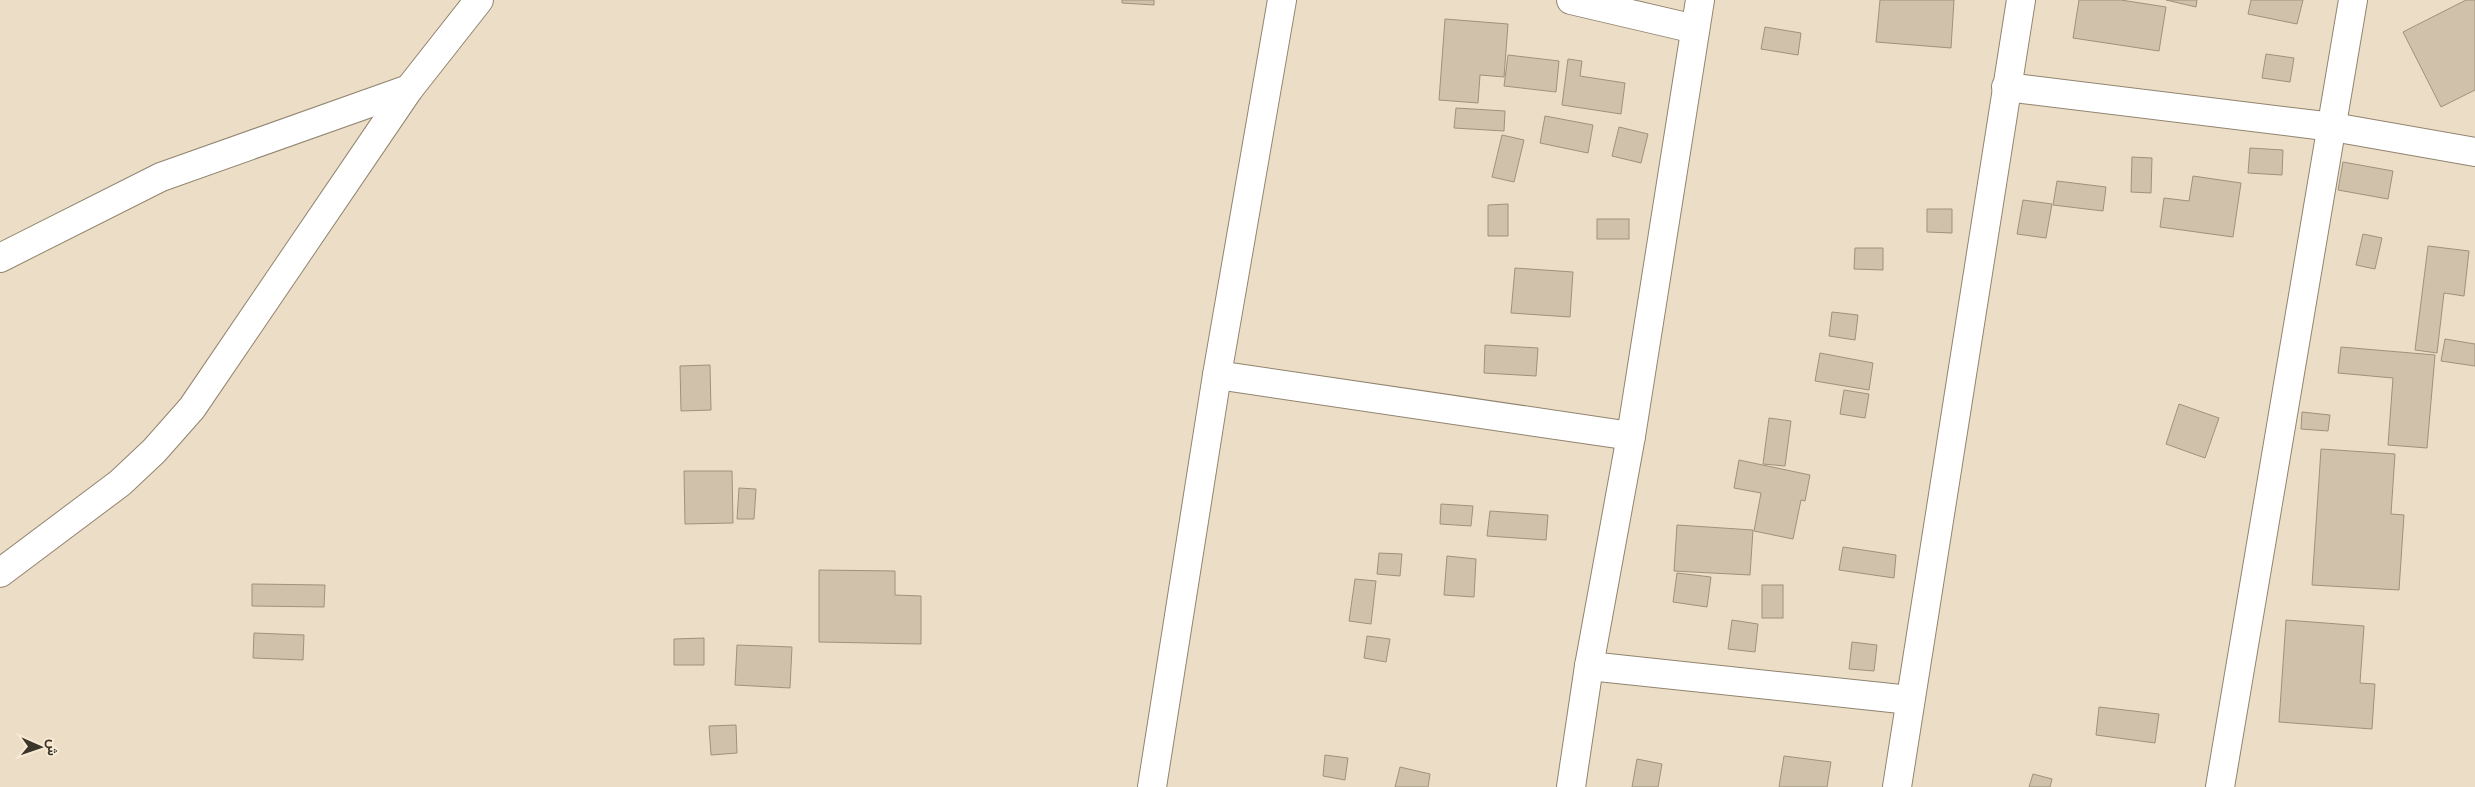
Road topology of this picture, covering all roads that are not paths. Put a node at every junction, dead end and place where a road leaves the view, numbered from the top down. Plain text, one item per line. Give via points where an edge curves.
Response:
1 (480, 0) edge
2 (1282, 0) edge
3 (1571, 0) edge
4 (1700, 0) edge
5 (2021, 0) edge
6 (2353, 0) edge
7 (1695, 29) junction
8 (2006, 87) junction
9 (408, 89) junction
10 (2333, 127) junction
11 (2475, 152) edge
12 (0, 258) edge
13 (1217, 375) junction
14 (1631, 436) junction
15 (0, 573) edge
16 (1589, 666) junction
17 (1910, 700) junction
18 (1152, 787) edge
19 (1571, 787) edge
20 (1897, 787) edge
21 (2220, 787) edge

1 - 9 street
2 - 13 street
3 - 7 street
4 - 7 street
5 - 8 street
6 - 10 street
7 - 14 street
8 - 10 street
8 - 17 street
9 - 12 street via 161,177
9 - 15 street via 192,408 120,483
10 - 11 street
10 - 21 street
13 - 14 street
13 - 18 street
14 - 16 street
16 - 17 street
16 - 19 street
17 - 20 street

